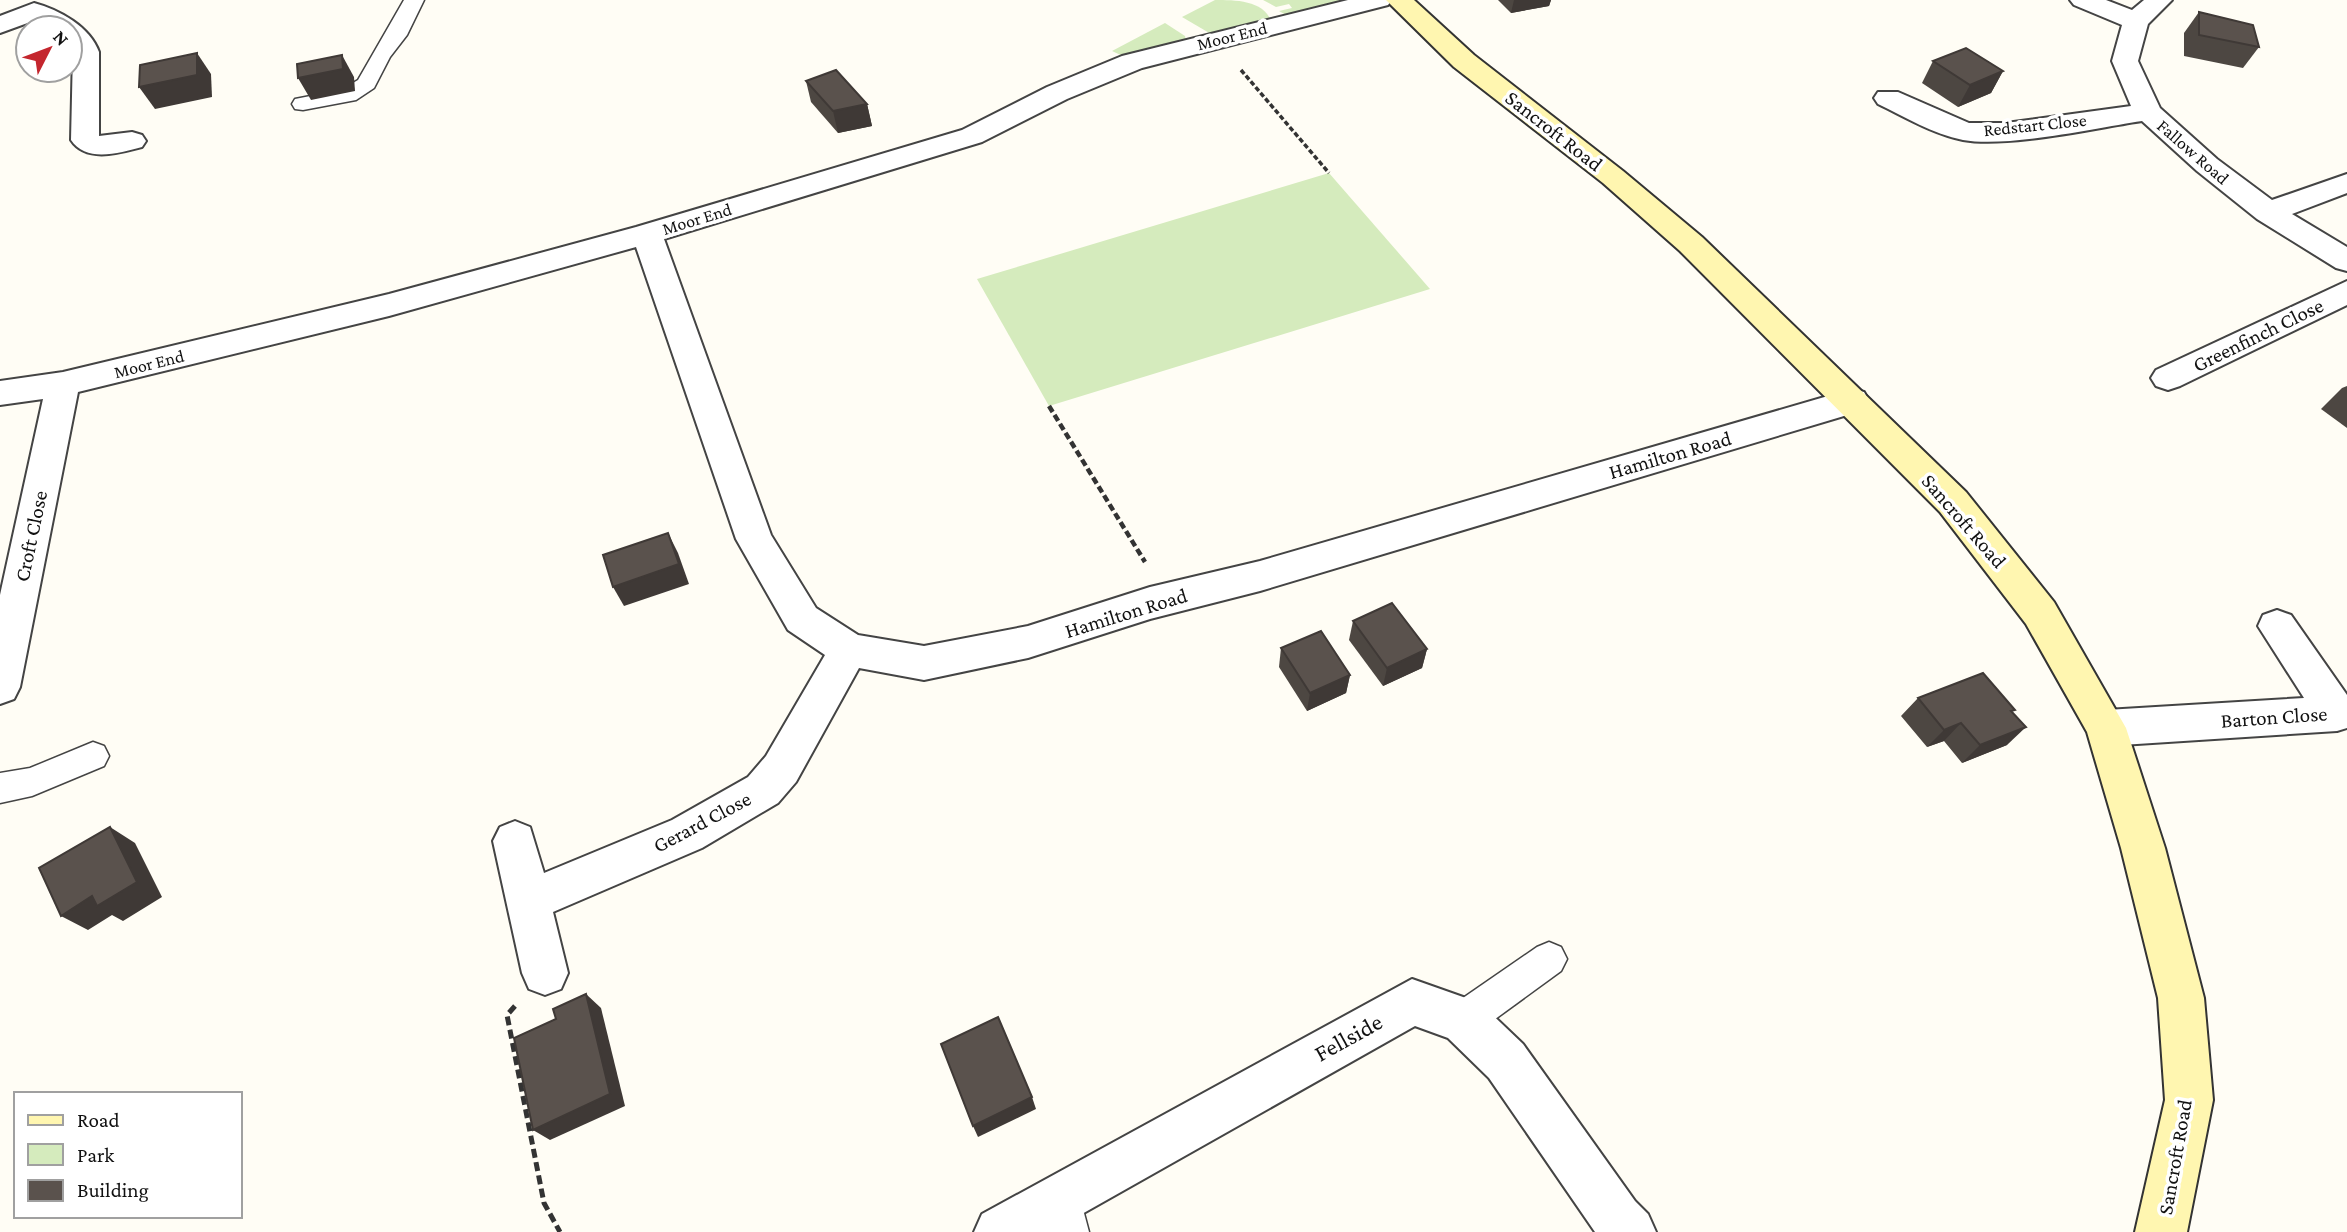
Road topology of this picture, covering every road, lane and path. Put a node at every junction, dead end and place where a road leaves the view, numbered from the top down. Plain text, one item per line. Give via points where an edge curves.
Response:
1 (414, 0) edge
2 (1379, 0) edge
3 (1399, 0) edge
4 (2083, 0) edge
5 (2159, 0) edge
6 (46, 6) edge
7 (2136, 21) junction
8 (0, 26) edge
9 (1216, 40) junction
10 (84, 46) edge
11 (1888, 98) dead end
12 (303, 104) dead end
13 (2148, 112) junction
14 (132, 141) dead end
15 (1329, 173) dead end
16 (2347, 183) edge
17 (2267, 212) junction
18 (647, 234) junction
19 (2347, 261) edge
20 (2347, 292) edge
21 (2168, 378) dead end
22 (63, 384) junction
23 (0, 393) edge
24 (1852, 401) junction
25 (1049, 406) dead end
26 (1167, 599) junction
27 (2277, 626) dead end
28 (849, 650) junction
29 (0, 687) edge
30 (2106, 728) junction
31 (93, 756) dead end
32 (0, 788) edge
33 (515, 841) dead end
34 (529, 901) junction
35 (1549, 959) dead end
36 (545, 973) joint
37 (1463, 1020) junction
38 (1066, 1215) edge
39 (560, 1232) edge
40 (1000, 1232) edge
41 (1630, 1232) edge
42 (2161, 1232) edge

1 - 12 lane via 367,84 348,94
2 - 9 street, Moor End
3 - 24 street, Sancroft Road via 1464,61 1614,177 1691,244
4 - 7 street
5 - 7 street
6 - 8 street
7 - 13 street, Fallow Road via 2125,61
9 - 15 path
9 - 18 street, Moor End via 1132,62 972,136
10 - 14 street via 85,140 91,145
11 - 13 street, Redstart Close via 1966,132 2006,132
13 - 17 street, Fallow Road
16 - 17 street
17 - 19 street, Fallow Road
18 - 22 street, Moor End via 389,305
18 - 28 street, Hamilton Road via 754,539 802,619
20 - 21 street, Greenfinch Close
22 - 23 street, Moor End
22 - 29 street, Croft Close
24 - 26 street, Hamilton Road via 1260,576
24 - 30 street, Sancroft Road via 1953,502 2032,603
25 - 26 path
26 - 28 street, Hamilton Road via 1028,642 924,663
27 - 30 street, Barton Close via 2337,713
28 - 34 street, Gerard Close via 781,769 763,790 687,834
30 - 42 street, Sancroft Road via 2143,848 2181,998 2189,1100
31 - 32 lane via 32,782
33 - 34 street
34 - 36 street
35 - 37 lane
36 - 39 path via 507,1015 544,1203
37 - 38 street, Fellside via 1412,1002
37 - 41 street, Fellside via 1506,1061
38 - 40 street, Fellside

